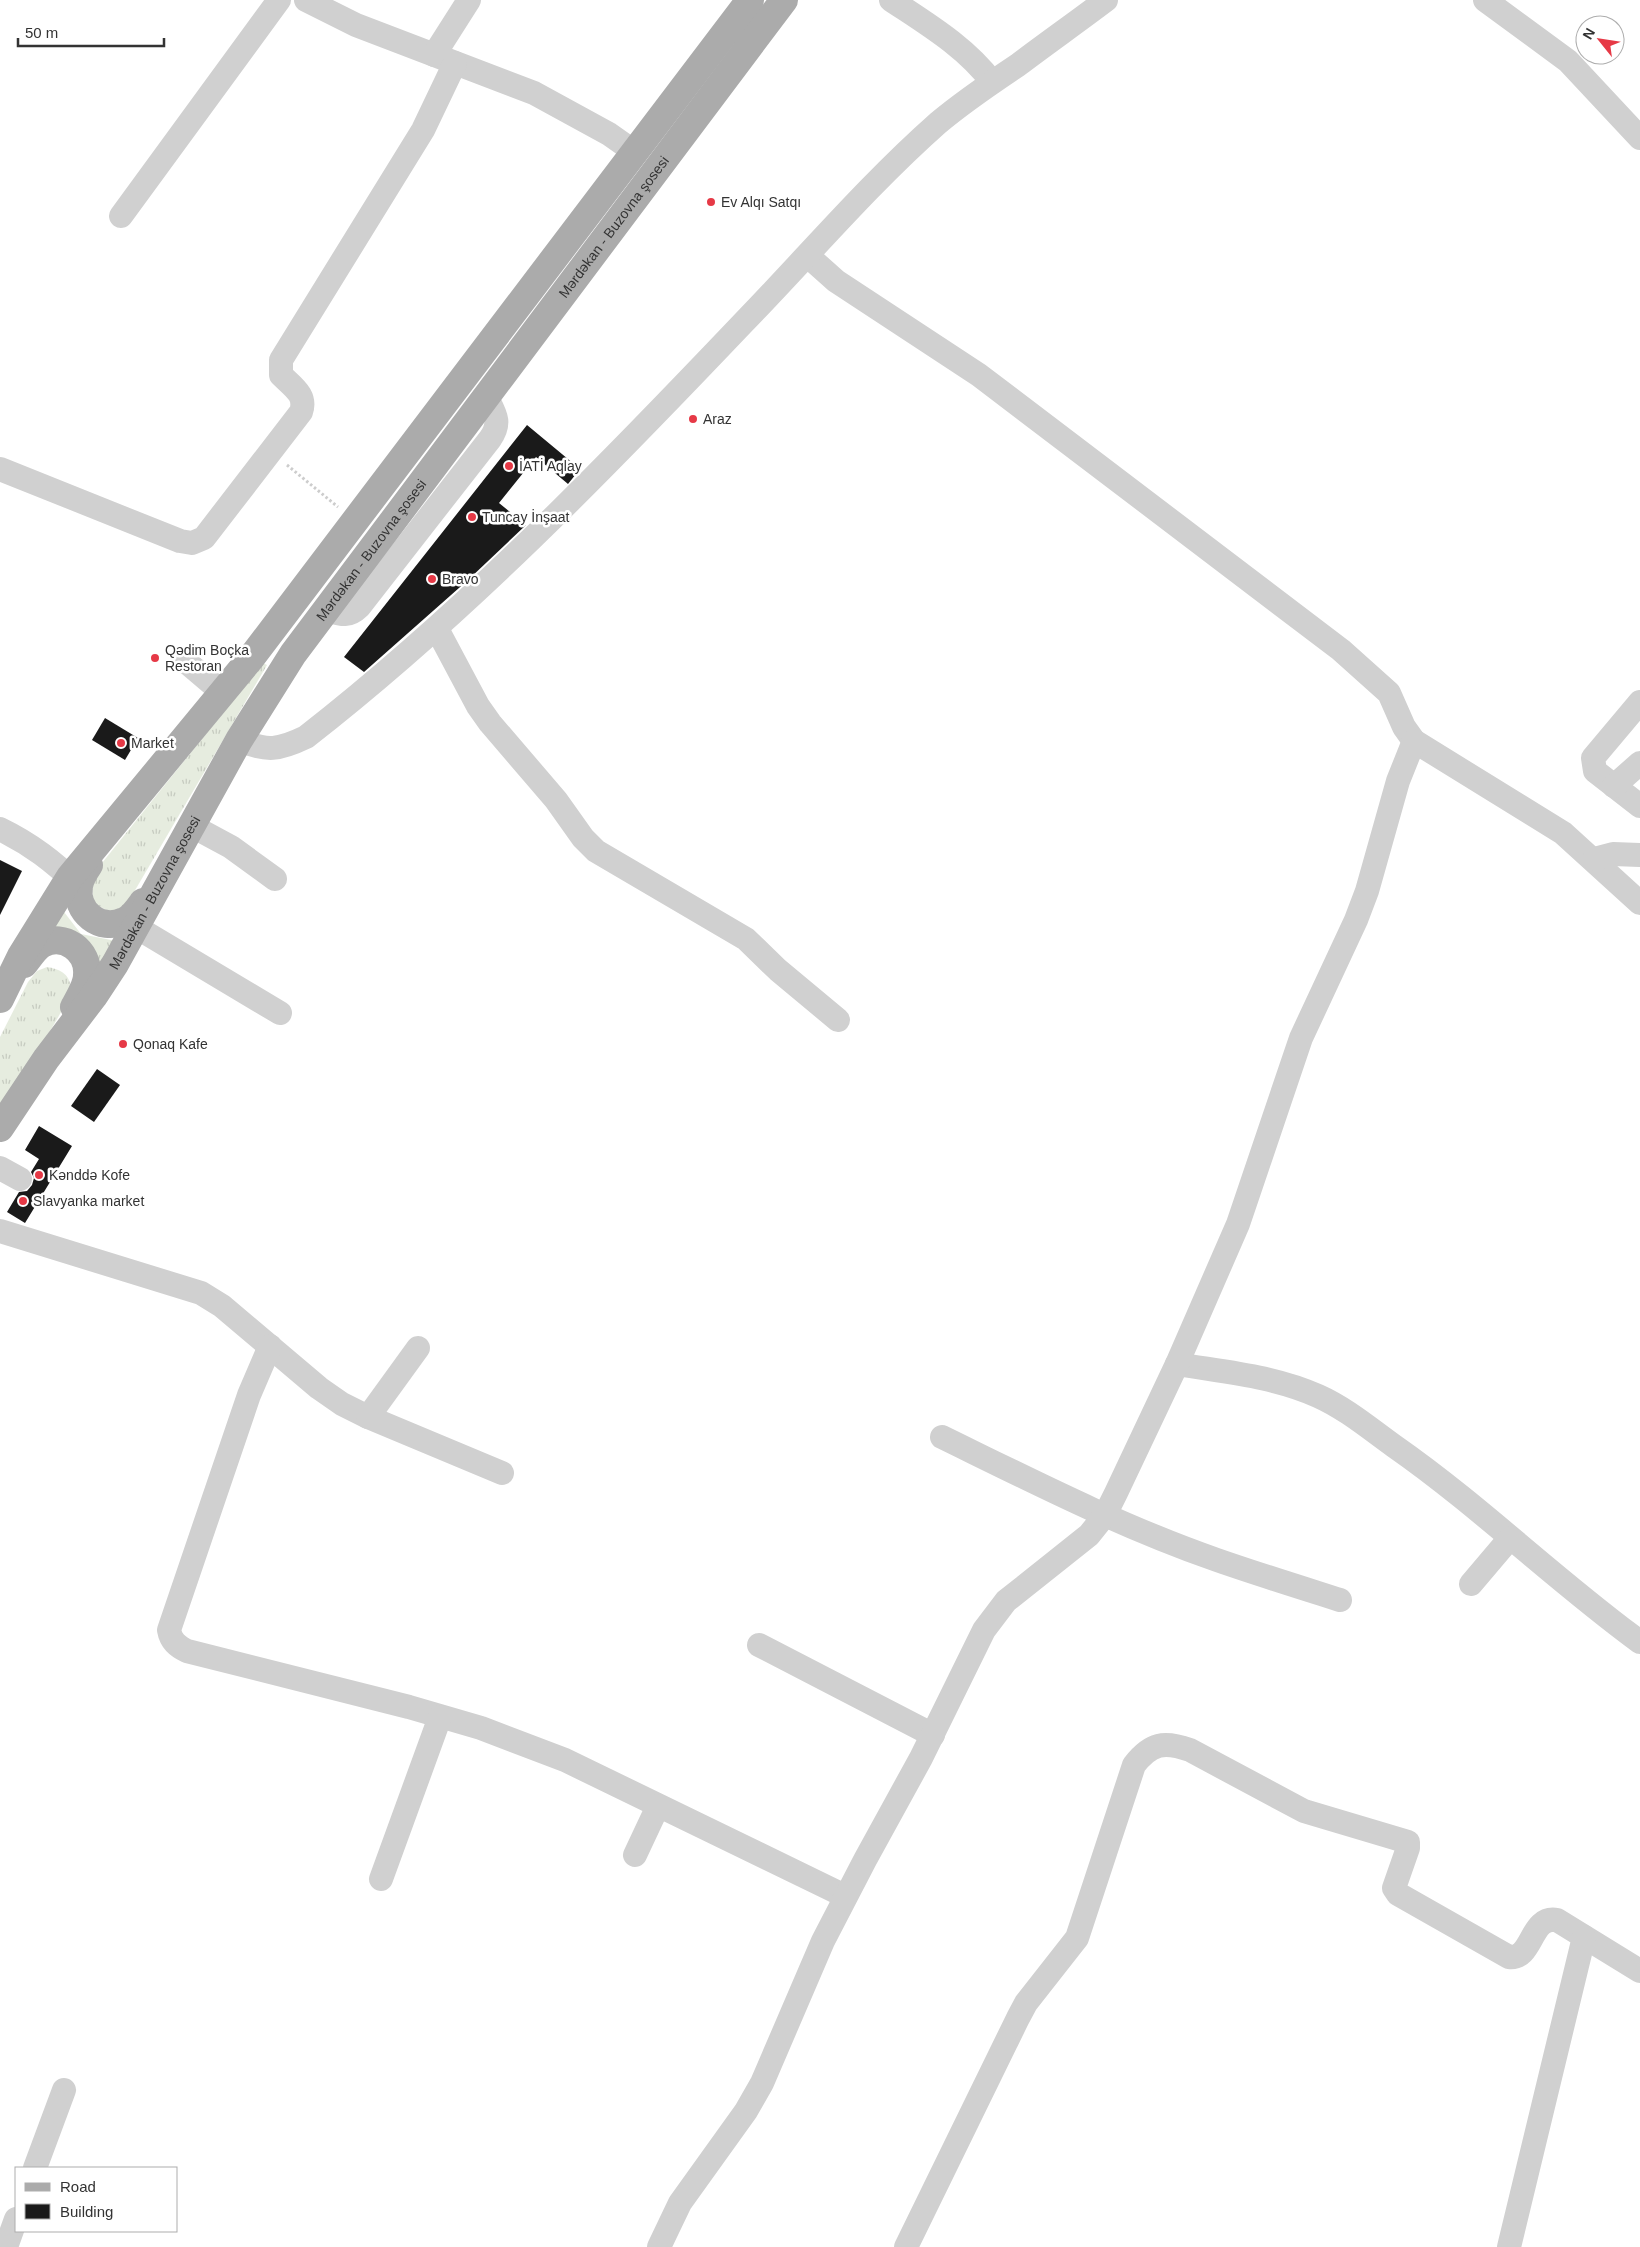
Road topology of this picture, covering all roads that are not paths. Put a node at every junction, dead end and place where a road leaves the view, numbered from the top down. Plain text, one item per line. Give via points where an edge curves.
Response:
1 (279, 0) edge
2 (306, 0) edge
3 (468, 0) edge
4 (750, 0) edge
5 (784, 0) edge
6 (891, 0) edge
7 (1106, 0) edge
8 (1485, 0) edge
9 (445, 59) junction
10 (992, 82) junction
11 (1640, 138) edge
12 (636, 153) junction
13 (121, 216) dead end
14 (808, 256) junction
15 (0, 468) edge
16 (437, 629) junction
17 (183, 659) dead end
18 (223, 693) junction
19 (1640, 702) edge
20 (239, 740) junction
21 (1414, 741) junction
22 (1640, 763) edge
23 (1614, 786) junction
24 (1640, 806) edge
25 (192, 826) junction
26 (0, 829) edge
27 (1640, 855) edge
28 (1594, 859) junction
29 (167, 870) junction
30 (275, 879) dead end
31 (74, 881) junction
32 (1640, 903) edge
33 (136, 927) junction
34 (4, 991) edge
35 (280, 1013) dead end
36 (838, 1020) dead end
37 (46, 1059) junction
38 (0, 1128) edge
39 (0, 1231) edge
40 (270, 1346) junction
41 (418, 1348) dead end
42 (1178, 1364) junction
43 (368, 1417) junction
44 (942, 1437) dead end
45 (502, 1473) dead end
46 (1105, 1515) junction
47 (1510, 1538) junction
48 (1471, 1584) dead end
49 (1340, 1600) dead end
50 (1640, 1642) edge
51 (759, 1645) dead end
52 (440, 1717) junction
53 (933, 1735) junction
54 (658, 1806) junction
55 (635, 1855) dead end
56 (381, 1879) dead end
57 (845, 1896) junction
58 (1584, 1937) junction
59 (1640, 1971) edge
60 (64, 2090) dead end
61 (35, 2167) edge
62 (15, 2222) edge
63 (0, 2245) edge
64 (6, 2247) edge
65 (659, 2247) edge
66 (906, 2247) edge
67 (1509, 2247) edge

1 - 13 street
2 - 9 street via 356,25
3 - 9 street
4 - 12 main road, Mərdəkan - Buzovna şosesi
5 - 20 main road, Mərdəkan - Buzovna şosesi via 326,610 273,684
6 - 10 street via 964,52
7 - 10 street
8 - 11 street via 1568,62
9 - 12 street via 534,93 609,134
9 - 15 street via 423,130 280,360 281,375 303,397 301,412 211,532 192,543 180,541
10 - 14 street via 908,150
12 - 18 main road, Mərdəkan - Buzovna şosesi
14 - 16 street via 573,497
14 - 21 street via 842,285 979,375 1341,650 1389,694
16 - 20 street via 306,737 273,749 258,748
16 - 36 street via 478,706 556,800 582,838 596,851 746,939
17 - 18 street
18 - 31 main road, Mərdəkan - Buzovna şosesi via 127,807 90,863
19 - 23 street via 1593,758 1595,771
20 - 25 main road, Mərdəkan - Buzovna şosesi
21 - 28 street via 1544,820
21 - 42 street via 1398,781 1359,913 1300,1038 1238,1224
22 - 23 street
23 - 24 street
25 - 29 main road, Mərdəkan - Buzovna şosesi
25 - 30 street via 231,847
26 - 31 street via 47,856
27 - 28 street via 1613,854
28 - 32 street
29 - 31 main road via 137,911 126,921 116,924 94,920 84,912
29 - 33 main road, Mərdəkan - Buzovna şosesi
31 - 34 main road via 45,915
33 - 35 street
33 - 37 main road, Mərdəkan - Buzovna şosesi via 94,996
34 - 37 main road via 46,942 65,942 83,953 88,976
37 - 38 main road, Mərdəkan - Buzovna şosesi
39 - 40 street via 201,1294 222,1306
40 - 43 street via 319,1388
40 - 52 street via 260,1365 169,1630 170,1638 187,1651
41 - 43 street
42 - 46 street
42 - 47 street via 1288,1384 1318,1396 1344,1410 1434,1474
43 - 45 street
44 - 46 street
46 - 49 street via 1217,1560
46 - 53 street via 1089,1535 1006,1601 996,1613 984,1630
47 - 48 street
47 - 50 street via 1594,1609
51 - 53 street
52 - 54 street via 481,1728 565,1760
52 - 56 street
53 - 57 street
54 - 55 street
54 - 57 street
57 - 65 street via 762,2083 746,2111 680,2203
58 - 59 street
58 - 66 street via 1549,1918 1542,1922 1521,1954 1510,1957 1398,1894 1394,1888 1395,1880 1408,1842 1304,1811 1190,1750 1174,1744 1156,1746 1144,1752 1134,1765 1078,1938 1018,2018
58 - 67 street
60 - 61 street
62 - 64 street
63 - 64 street

